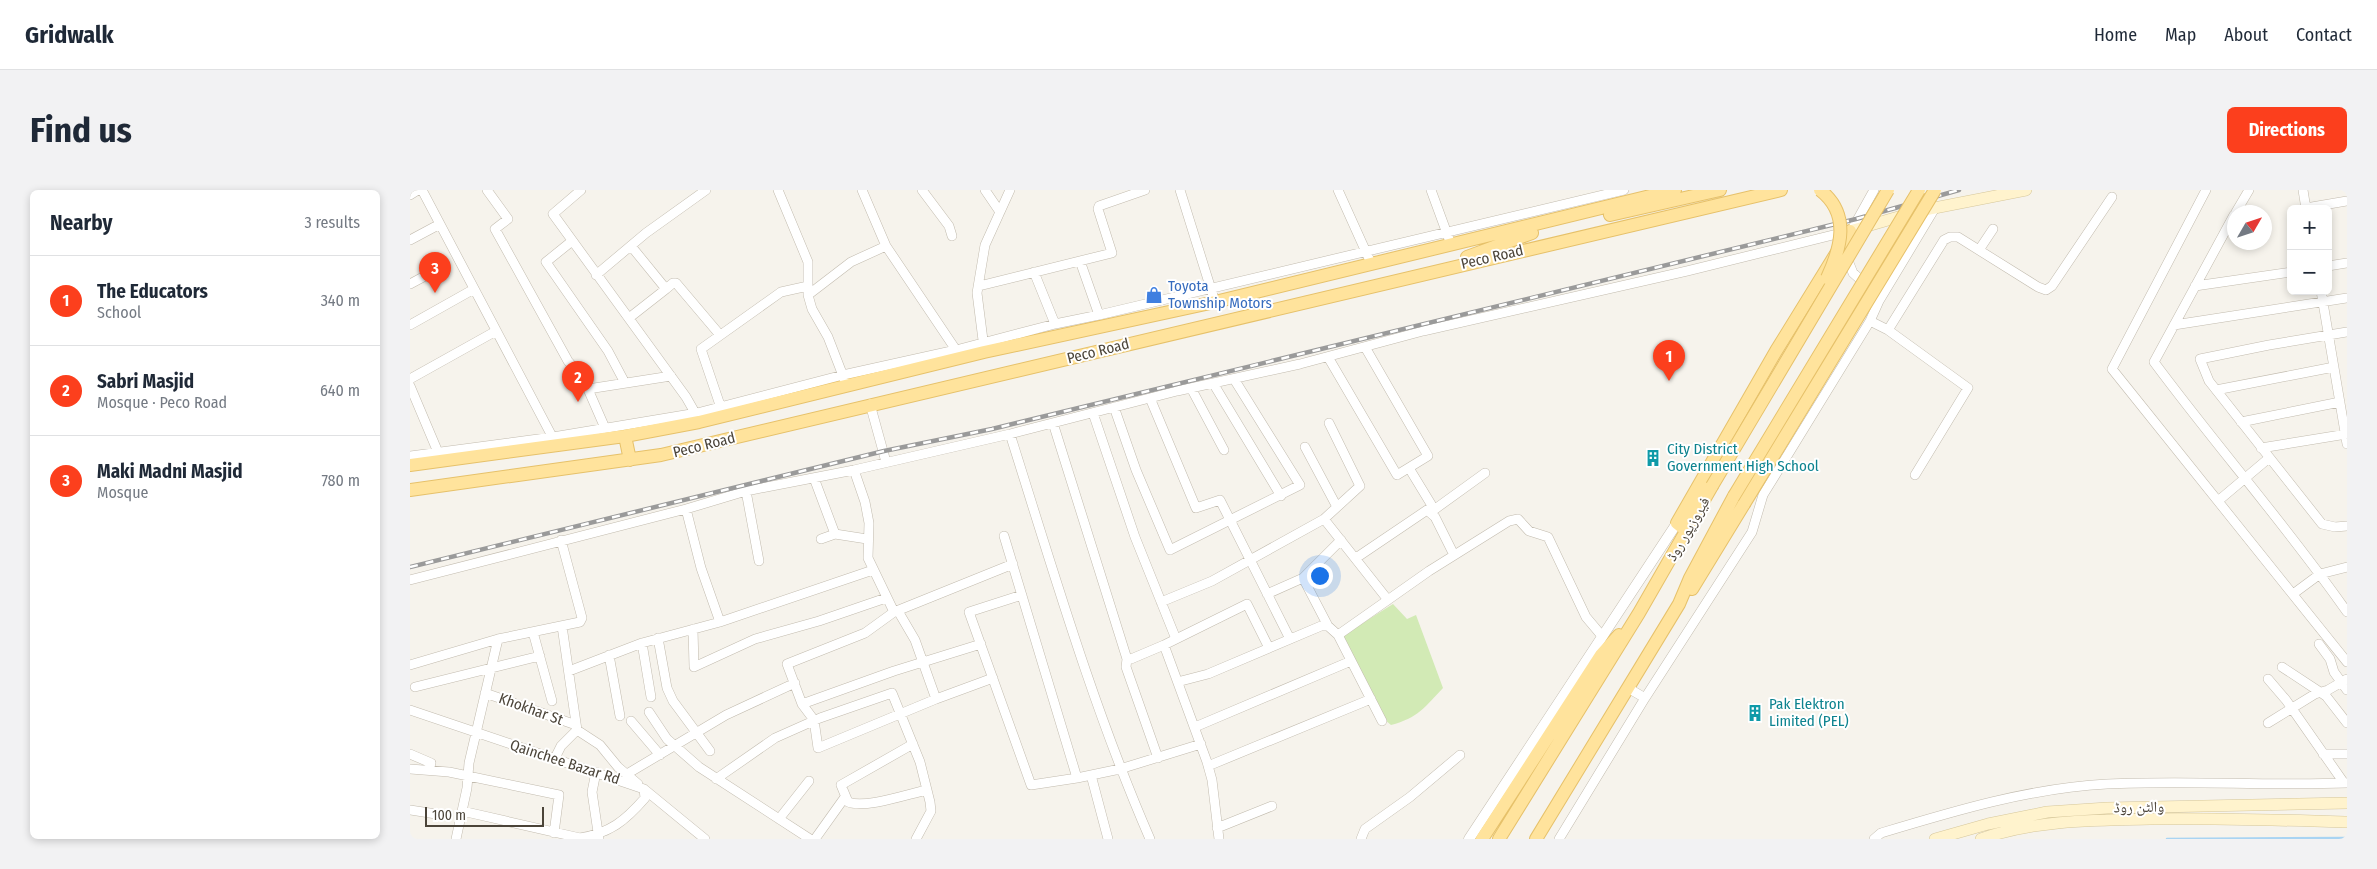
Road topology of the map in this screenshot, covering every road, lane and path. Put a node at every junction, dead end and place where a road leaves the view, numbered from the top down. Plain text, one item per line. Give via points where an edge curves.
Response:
1 (418, 190) edge
2 (422, 190) edge
3 (581, 190) edge
4 (706, 190) edge
5 (778, 190) edge
6 (862, 190) edge
7 (922, 190) edge
8 (985, 190) edge
9 (1010, 190) edge
10 (1145, 190) edge
11 (1180, 190) edge
12 (1338, 190) edge
13 (1431, 190) edge
14 (1624, 190) edge
15 (1675, 190) edge
16 (1720, 190) edge
17 (1781, 190) edge
18 (1820, 190) edge
19 (1874, 190) edge
20 (1888, 190) edge
21 (1919, 190) edge
22 (1935, 190) edge
23 (2026, 190) edge
24 (2206, 190) edge
25 (2249, 190) edge
26 (2303, 190) edge
27 (488, 191) edge
28 (410, 195) edge
29 (2112, 197) dead end
30 (2347, 201) edge
31 (1602, 202) junction
32 (2240, 205) edge
33 (2305, 205) edge
34 (2326, 205) edge
35 (1936, 208) junction
36 (1000, 212) junction
37 (440, 224) junction
38 (2227, 228) edge
39 (1994, 229) dead end
40 (1850, 231) junction
41 (952, 236) dead end
42 (1449, 239) junction
43 (410, 240) edge
44 (572, 241) junction
45 (631, 246) junction
46 (886, 246) junction
47 (1979, 250) junction
48 (1365, 251) junction
49 (1080, 261) junction
50 (2347, 263) edge
51 (1371, 264) junction
52 (2332, 265) edge
53 (1434, 271) junction
54 (1034, 272) junction
55 (2287, 273) edge
56 (596, 274) junction
57 (425, 276) dead end
58 (410, 284) edge
59 (979, 286) junction
60 (2195, 286) junction
61 (1210, 288) junction
62 (666, 289) junction
63 (474, 290) junction
64 (808, 290) junction
65 (2322, 295) edge
66 (2347, 298) edge
67 (1166, 299) junction
68 (1879, 300) junction
69 (1215, 302) junction
70 (2323, 303) junction
71 (1138, 312) junction
72 (1169, 312) junction
73 (630, 318) junction
74 (1870, 321) junction
75 (1098, 322) junction
76 (1055, 324) junction
77 (410, 325) edge
78 (2174, 325) junction
79 (1888, 330) junction
80 (496, 331) junction
81 (2347, 332) edge
82 (720, 335) junction
83 (2328, 336) junction
84 (984, 347) junction
85 (1365, 347) junction
86 (1793, 348) junction
87 (956, 350) junction
88 (1103, 350) junction
89 (1328, 357) junction
90 (2334, 367) junction
91 (671, 376) junction
92 (410, 379) edge
93 (1234, 379) junction
94 (844, 380) junction
95 (1213, 383) junction
96 (625, 384) junction
97 (410, 386) edge
98 (1191, 388) junction
99 (588, 389) junction
100 (2216, 390) junction
101 (1150, 398) junction
102 (2340, 402) junction
103 (870, 404) junction
104 (1114, 407) junction
105 (721, 408) junction
106 (1094, 412) junction
107 (698, 417) junction
108 (2241, 422) junction
109 (1053, 423) junction
110 (1330, 424) dead end
111 (605, 428) junction
112 (1010, 434) junction
113 (2346, 434) edge
114 (624, 436) junction
115 (554, 441) junction
116 (2347, 444) edge
117 (1306, 447) dead end
118 (2261, 448) junction
119 (1224, 450) dead end
120 (410, 456) edge
121 (440, 457) junction
122 (2269, 458) junction
123 (630, 460) junction
124 (886, 462) junction
125 (410, 466) edge
126 (1409, 468) junction
127 (854, 470) junction
128 (1485, 473) dead end
129 (1915, 475) dead end
130 (814, 478) junction
131 (2244, 478) junction
132 (410, 490) edge
133 (746, 492) junction
134 (1280, 496) junction
135 (1739, 500) junction
136 (2218, 501) junction
137 (1337, 507) junction
138 (686, 509) junction
139 (1433, 511) junction
140 (1324, 519) junction
141 (1231, 521) junction
142 (2347, 526) edge
143 (1682, 527) junction
144 (835, 534) junction
145 (1004, 536) dead end
146 (822, 539) dead end
147 (867, 539) junction
148 (561, 540) junction
149 (1341, 540) junction
150 (1454, 555) junction
151 (1356, 558) junction
152 (758, 561) dead end
153 (1250, 561) junction
154 (1013, 564) junction
155 (2347, 567) edge
156 (873, 570) junction
157 (2320, 574) junction
158 (1304, 578) junction
159 (410, 580) edge
160 (1267, 594) junction
161 (2293, 594) junction
162 (1022, 595) junction
163 (886, 598) junction
164 (1388, 600) junction
165 (1161, 602) junction
166 (896, 612) junction
167 (2347, 612) edge
168 (1639, 613) junction
169 (720, 622) junction
170 (562, 626) junction
171 (1328, 626) junction
172 (693, 629) junction
173 (533, 632) junction
174 (1338, 635) junction
175 (1602, 636) junction
176 (658, 638) junction
177 (498, 639) junction
178 (1176, 639) junction
179 (1290, 640) junction
180 (642, 643) junction
181 (981, 644) junction
182 (2319, 644) dead end
183 (1164, 646) junction
184 (1269, 648) junction
185 (609, 655) junction
186 (540, 656) junction
187 (1131, 659) dead end
188 (1351, 661) junction
189 (2347, 662) edge
190 (924, 663) junction
191 (410, 665) edge
192 (2282, 667) dead end
193 (491, 669) junction
194 (569, 671) junction
195 (993, 678) junction
196 (2268, 679) dead end
197 (795, 683) junction
198 (1179, 683) junction
199 (2345, 684) edge
200 (415, 687) dead end
201 (1628, 688) junction
202 (485, 693) junction
203 (2321, 693) junction
204 (651, 697) dead end
205 (1645, 698) junction
206 (936, 699) junction
207 (1371, 699) junction
208 (552, 701) dead end
209 (802, 704) junction
210 (2291, 708) junction
211 (410, 710) edge
212 (649, 712) dead end
213 (901, 714) junction
214 (620, 716) dead end
215 (814, 720) junction
216 (631, 721) dead end
217 (1382, 721) dead end
218 (2268, 723) dead end
219 (2347, 723) edge
220 (1195, 727) junction
221 (577, 728) junction
222 (476, 733) junction
223 (696, 734) junction
224 (913, 744) junction
225 (1201, 744) junction
226 (675, 746) junction
227 (710, 751) dead end
228 (410, 754) edge
229 (2323, 754) junction
230 (2347, 754) edge
231 (660, 755) junction
232 (1460, 755) dead end
233 (555, 758) junction
234 (1158, 758) junction
235 (1208, 766) junction
236 (410, 769) edge
237 (1120, 769) junction
238 (429, 770) junction
239 (596, 772) junction
240 (627, 774) junction
241 (1091, 775) junction
242 (468, 776) junction
243 (1077, 778) junction
244 (716, 779) junction
245 (809, 781) dead end
246 (2345, 783) edge
247 (644, 789) junction
248 (927, 790) junction
249 (845, 797) junction
250 (2347, 803) edge
251 (1272, 806) dead end
252 (410, 810) edge
253 (462, 811) junction
254 (436, 814) dead end
255 (779, 819) junction
256 (2347, 822) edge
257 (1217, 828) junction
258 (554, 833) junction
259 (565, 837) edge
260 (599, 837) edge
261 (456, 839) edge
262 (705, 839) edge
263 (810, 839) edge
264 (815, 839) edge
265 (916, 839) edge
266 (1108, 839) edge
267 (1150, 839) edge
268 (1218, 839) edge
269 (1360, 839) edge
270 (1469, 839) edge
271 (1482, 839) edge
272 (1499, 839) edge
273 (1536, 839) edge
274 (1559, 839) edge
275 (1874, 839) edge
276 (1935, 839) edge
277 (1981, 839) edge

1 - 28 street
2 - 37 street
3 - 44 street via 553,214
4 - 45 street
5 - 64 street via 808,262
6 - 46 street
7 - 41 street via 949,226
8 - 36 street
9 - 36 street
10 - 49 street via 1099,206 1112,253
11 - 61 street
12 - 48 street
13 - 42 street
14 - 31 street
15 - 31 main road, Peco Road
16 - 53 main road via 1532,233
17 - 53 main road, Peco Road
18 - 86 main road, bridge via 1840,217 1841,244
19 - 40 street
20 - 86 main road, فیروزپور روڈ, bridge
21 - 135 main road, فیروزپور روڈ, bridge
22 - 135 main road, bridge
23 - 35 main road
24 - 136 street via 2112,369
25 - 32 street
26 - 33 street
27 - 99 street via 508,219 496,229 568,361
29 - 47 street via 2052,286 2046,290
30 - 34 street
31 - 42 main road, Peco Road
35 - 40 main road
35 - 68 street
36 - 59 street via 985,245
37 - 43 street
37 - 63 street
38 - 60 street
39 - 47 street
40 - 68 street via 1849,267 1876,292
40 - 85 street
40 - 143 main road via 1776,351
42 - 48 street
42 - 51 main road, Peco Road
44 - 56 street
44 - 96 street via 546,262 608,351
45 - 56 street
45 - 62 street
46 - 64 street via 851,262
46 - 87 street
47 - 79 street via 1958,237 1944,240
48 - 51 street
48 - 61 street
49 - 54 street
49 - 75 street
50 - 52 street
51 - 69 main road, Peco Road
53 - 88 main road, Peco Road
54 - 59 street
54 - 76 street
55 - 60 street
56 - 73 street
57 - 58 street
59 - 84 street
60 - 78 street
61 - 67 street
61 - 69 street
62 - 73 street
62 - 82 street via 676,283
63 - 77 street
63 - 80 street
64 - 82 street via 781,292
64 - 94 street via 812,309 828,337
65 - 70 street
66 - 70 street
67 - 71 street
67 - 72 street
68 - 74 street
69 - 72 main road, Peco Road
70 - 78 street
70 - 83 street
71 - 72 main road, Peco Road
71 - 75 main road, Peco Road
73 - 91 street
74 - 79 street
74 - 205 street via 1763,495 1752,532
75 - 76 street
75 - 84 main road, Peco Road
75 - 88 main road
76 - 84 street
78 - 131 street via 2154,362
79 - 129 street via 1968,388
80 - 92 street
80 - 115 street
81 - 83 street
82 - 105 street via 702,349
83 - 90 street
83 - 100 street via 2200,359
84 - 87 street
84 - 94 main road, Peco Road
85 - 89 street
85 - 126 street via 1428,456
86 - 143 main road, فیروزپور روڈ, bridge via 1712,486
87 - 94 street
88 - 103 main road, Peco Road
89 - 93 street
89 - 126 street via 1395,474
90 - 100 street
90 - 102 street
91 - 96 street
91 - 107 street
93 - 95 street
93 - 134 street via 1300,485
94 - 105 street
94 - 107 main road, Peco Road
95 - 98 street
95 - 134 street
96 - 99 street
97 - 121 street
98 - 101 street
98 - 119 street
99 - 111 street
100 - 108 street
101 - 104 street
101 - 141 street via 1196,508 1219,499
102 - 108 street
102 - 113 street
103 - 123 main road, Peco Road
103 - 124 street
104 - 106 street
104 - 141 street via 1168,549
105 - 107 street
106 - 109 street
106 - 165 street via 1135,537
107 - 111 street
107 - 114 main road, Peco Road
108 - 118 street
109 - 112 street
109 - 234 street via 1126,667
110 - 137 street via 1361,485
111 - 115 street
112 - 124 street
112 - 237 street
113 - 116 street
113 - 118 street
114 - 115 main road, Peco Road
114 - 123 main road
115 - 121 main road, Peco Road
117 - 137 street
118 - 122 street
120 - 121 street
121 - 125 main road, Peco Road
122 - 131 street
122 - 142 street via 2322,524
123 - 132 main road, Peco Road
124 - 127 street
126 - 139 street
127 - 130 street
127 - 147 street via 869,523
128 - 139 street
130 - 133 street
130 - 144 street
131 - 136 street
131 - 157 street
133 - 138 street
133 - 152 street
134 - 141 street
135 - 201 main road via 1690,578 1679,604
136 - 161 street
137 - 140 street
138 - 148 street
138 - 169 street via 701,568
139 - 150 street
139 - 151 street via 1427,510
140 - 149 street
140 - 153 street
141 - 153 street
143 - 168 main road, فیروزپور روڈ
143 - 175 street
144 - 146 street
144 - 147 street
145 - 154 street
147 - 156 street via 868,558
148 - 159 street
148 - 170 street via 582,618 580,622
149 - 151 street
149 - 158 street
150 - 164 street
150 - 175 street via 1509,521 1518,519 1529,531 1548,537 1586,618
151 - 164 street
153 - 160 street
153 - 165 street
154 - 162 street
154 - 166 street
155 - 157 street
156 - 163 street
156 - 169 street
157 - 161 street
157 - 167 street
158 - 160 street
158 - 171 street
160 - 179 street
161 - 189 street
162 - 181 street via 969,612
162 - 243 street
163 - 166 street
163 - 172 street via 755,639 694,667
164 - 174 street
165 - 178 street
166 - 190 street via 915,640
166 - 197 street via 865,633 787,664
168 - 271 main road via 1601,655
168 - 272 main road, فیروزپور روڈ
169 - 172 street
170 - 173 street
170 - 194 street
171 - 174 street
171 - 179 street
172 - 176 street
173 - 177 street
173 - 186 street
174 - 188 street
175 - 270 street
176 - 180 street
176 - 223 street via 667,688
177 - 191 street
177 - 193 street
178 - 183 street
178 - 184 street via 1247,604
179 - 184 street
180 - 185 street
180 - 204 street
181 - 190 street
181 - 195 street
182 - 199 street via 2330,659 2334,672
183 - 187 street
183 - 198 street
184 - 198 street
185 - 194 street
185 - 214 street
186 - 193 street
186 - 208 street
188 - 207 street
188 - 220 street
190 - 206 street
190 - 209 street
192 - 203 street
193 - 200 street
193 - 202 street
194 - 221 street
195 - 206 street
195 - 243 street via 1031,785
196 - 210 street
197 - 209 street
197 - 223 street via 726,715
198 - 220 street
199 - 203 street
201 - 205 street
201 - 273 main road
202 - 221 street, Khokhar St
202 - 222 street
203 - 210 street
203 - 219 street
205 - 274 street
206 - 213 street
207 - 217 street
207 - 235 street
209 - 215 street
210 - 218 street
210 - 229 street
211 - 222 street, Qainchee Bazar Rd
212 - 226 street
213 - 215 street via 892,693
213 - 215 street via 818,748
213 - 224 street
215 - 244 street via 775,738
216 - 231 street
220 - 225 street
221 - 233 street
221 - 240 street, Khokhar St via 600,745
222 - 233 street, Qainchee Bazar Rd
222 - 242 street
223 - 226 street
223 - 227 street
224 - 248 street
224 - 249 street via 841,785
225 - 234 street
225 - 235 street
226 - 231 street
226 - 244 street
228 - 238 street via 431,763
229 - 230 street
229 - 246 street
231 - 240 street
232 - 269 street via 1365,829
233 - 239 street, Qainchee Bazar Rd
234 - 237 street
235 - 257 street
236 - 238 street
237 - 241 street
237 - 267 street
238 - 242 street
239 - 247 street, Qainchee Bazar Rd
239 - 260 street via 592,792
240 - 247 street, Khokhar St
241 - 243 street
241 - 266 street
242 - 253 street
242 - 258 street via 558,795
244 - 255 street
245 - 255 street
246 - 275 street via 2086,786 1983,804 1881,833
247 - 260 street via 645,798 637,807
247 - 262 street, Qainchee Bazar Rd
248 - 249 street via 861,804 848,802
248 - 265 street via 931,811
249 - 264 street
250 - 276 main road, والٹن روڈ via 2047,812
251 - 257 street
252 - 254 street
253 - 258 street
253 - 261 street
255 - 263 street
256 - 277 main road, والٹن روڈ via 2106,820 2052,824
257 - 268 street
258 - 259 street
259 - 260 street

